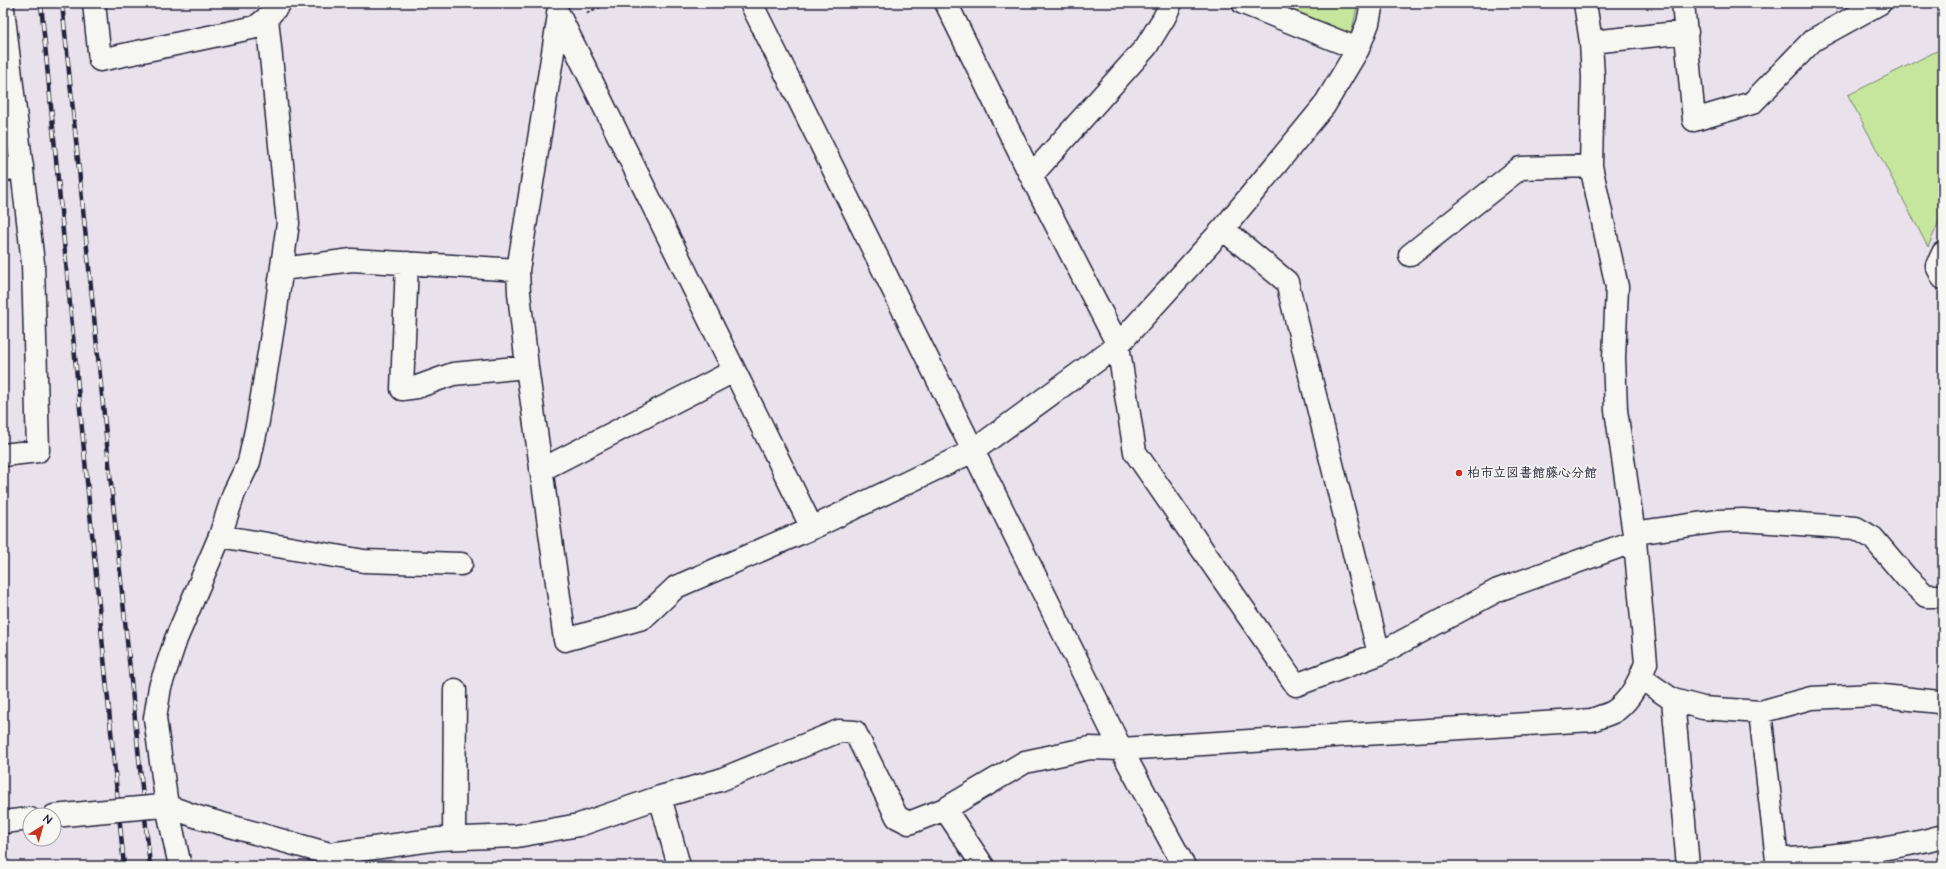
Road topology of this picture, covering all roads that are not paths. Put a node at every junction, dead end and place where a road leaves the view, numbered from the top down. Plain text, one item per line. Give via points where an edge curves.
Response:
1 (94, 3) edge
2 (751, 3) edge
3 (946, 3) edge
4 (1171, 3) edge
5 (1243, 3) edge
6 (1372, 3) edge
7 (1585, 3) edge
8 (1683, 3) edge
9 (1880, 3) edge
10 (3, 9) edge
11 (556, 9) edge
12 (274, 11) edge
13 (1687, 32) junction
14 (1591, 42) junction
15 (1358, 49) junction
16 (1591, 166) junction
17 (13, 168) edge
18 (1031, 176) junction
19 (1224, 229) junction
20 (1943, 253) edge
21 (1410, 255) dead end
22 (407, 263) junction
23 (282, 269) junction
24 (518, 270) junction
25 (1943, 278) edge
26 (1118, 345) junction
27 (527, 367) junction
28 (734, 371) junction
29 (973, 451) junction
30 (3, 455) edge
31 (541, 470) junction
32 (812, 528) junction
33 (220, 536) junction
34 (1635, 537) junction
35 (461, 564) dead end
36 (1943, 596) edge
37 (1379, 654) junction
38 (1641, 678) junction
39 (455, 690) dead end
40 (1673, 700) junction
41 (1943, 705) edge
42 (1760, 712) junction
43 (1121, 749) junction
44 (660, 796) junction
45 (159, 807) junction
46 (945, 809) junction
47 (62, 815) edge
48 (22, 820) edge
49 (3, 822) edge
50 (1943, 836) edge
51 (454, 838) junction
52 (180, 866) edge
53 (680, 866) edge
54 (983, 866) edge
55 (1184, 866) edge
56 (1688, 866) edge

1 - 12 street via 100,60 256,26
2 - 29 street
3 - 18 street
4 - 18 street via 1146,47
5 - 15 street
6 - 15 street
7 - 14 street
8 - 13 street
9 - 13 street via 1813,40 1752,103 1694,120
10 - 17 street
11 - 24 street
11 - 28 street
12 - 23 street via 288,223
13 - 14 street
14 - 16 street
15 - 19 street via 1324,106
16 - 21 street via 1520,168
16 - 34 street via 1617,287 1614,358 1616,410
17 - 30 street via 33,264 38,451
18 - 26 street
19 - 26 street
19 - 37 street via 1287,282
20 - 25 street via 1937,266
22 - 23 street via 352,260
22 - 24 street
22 - 27 street via 402,388 417,387 453,374
23 - 33 street via 258,422 249,462 234,493
24 - 27 street
26 - 29 street
26 - 37 street via 1136,452 1296,685
27 - 31 street
28 - 31 street
28 - 32 street
29 - 32 street
29 - 43 street
31 - 32 street via 565,640 643,618 676,587
33 - 35 street via 364,561
33 - 45 street via 176,639 160,687 155,718
34 - 36 street via 1719,521 1743,520 1856,528 1873,538 1926,596
34 - 37 street via 1498,590
34 - 38 street via 1646,663
38 - 40 street
38 - 43 street via 1633,692 1614,711 1592,720
39 - 51 street
40 - 42 street via 1703,708
40 - 56 street
41 - 42 street via 1939,702 1874,695 1810,698
42 - 50 street via 1777,860 1916,844
43 - 46 street via 1090,748 1025,762
43 - 55 street
44 - 46 street via 720,780 839,731 855,732 897,817 909,823
44 - 51 street via 579,825 517,836
44 - 53 street
45 - 47 street, bridge
45 - 51 street via 330,854
45 - 52 street
46 - 54 street
48 - 49 street

